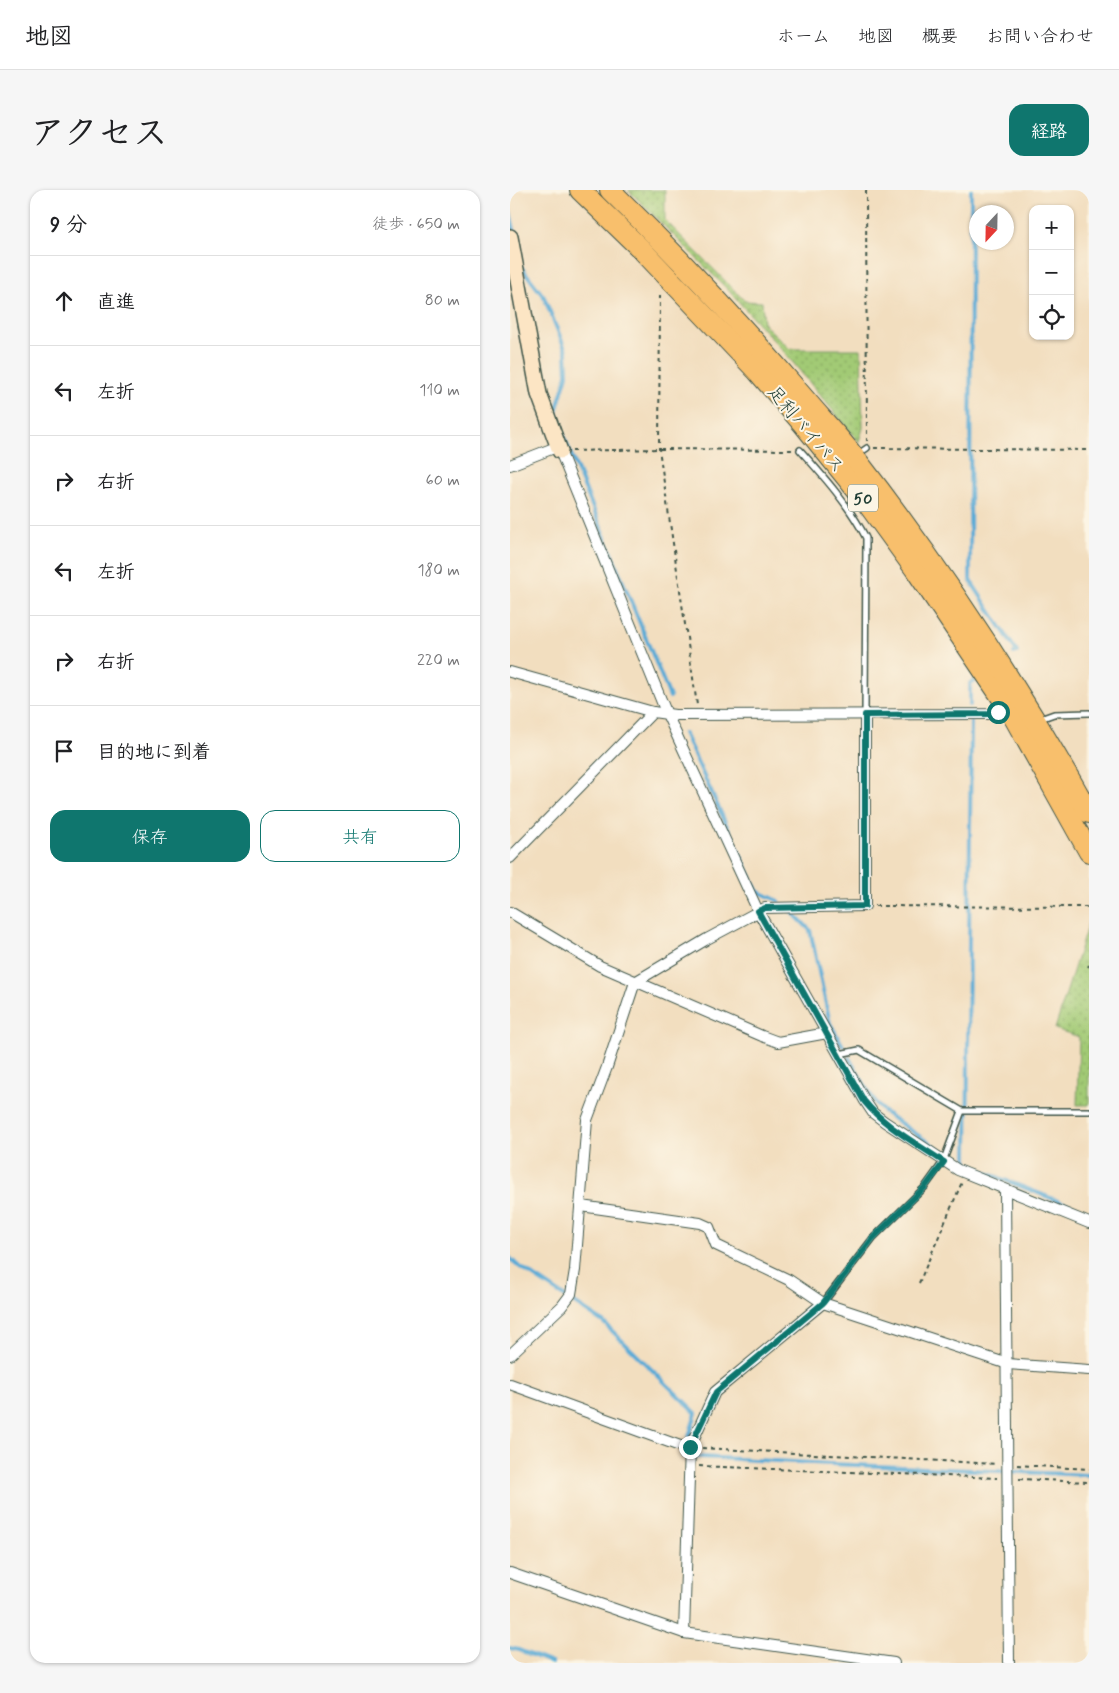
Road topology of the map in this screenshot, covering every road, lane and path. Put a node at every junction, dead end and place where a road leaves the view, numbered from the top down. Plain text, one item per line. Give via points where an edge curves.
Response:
1 (580, 190) edge
2 (610, 190) edge
3 (866, 190) edge
4 (510, 237) edge
5 (511, 253) edge
6 (660, 295) dead end
7 (559, 448) junction
8 (659, 449) junction
9 (800, 450) joint
10 (1089, 450) edge
11 (861, 453) junction
12 (510, 465) edge
13 (839, 481) junction
14 (510, 672) edge
15 (1008, 707) junction
16 (653, 712) junction
17 (666, 712) junction
18 (1089, 713) edge
19 (698, 715) junction
20 (865, 715) junction
21 (1036, 721) junction
22 (1089, 813) edge
23 (1089, 852) edge
24 (510, 858) edge
25 (865, 906) junction
26 (1089, 907) edge
27 (758, 911) junction
28 (510, 912) edge
29 (634, 982) junction
30 (827, 1034) junction
31 (839, 1054) junction
32 (962, 1111) junction
33 (1089, 1111) edge
34 (944, 1162) junction
35 (966, 1174) junction
36 (1005, 1190) junction
37 (581, 1206) junction
38 (1089, 1223) edge
39 (919, 1283) dead end
40 (823, 1303) junction
41 (510, 1355) edge
42 (1008, 1364) junction
43 (1089, 1370) edge
44 (510, 1384) edge
45 (690, 1447) junction
46 (689, 1465) junction
47 (1008, 1465) junction
48 (1089, 1469) edge
49 (1008, 1479) junction
50 (1089, 1482) edge
51 (510, 1573) edge
52 (684, 1633) junction
53 (894, 1663) edge
54 (1009, 1663) edge

1 - 13 highway, 足利バイパス / 50 via 752,366
2 - 11 highway, 足利バイパス / 50
3 - 11 path
4 - 5 street
5 - 7 street via 539,394
6 - 8 path
7 - 8 path
7 - 12 street
7 - 17 street
8 - 9 path
8 - 19 path
9 - 13 lane
10 - 11 path
11 - 21 highway, 足利バイパス / 50
13 - 15 highway, 足利バイパス / 50 via 915,569
13 - 20 lane via 866,538
14 - 16 street
15 - 20 street via 990,714
15 - 23 highway, 足利バイパス / 50
16 - 17 street
16 - 24 street
17 - 19 street
17 - 27 street
18 - 21 lane via 1054,714
19 - 20 street
20 - 25 street
21 - 22 highway, 足利バイパス / 50
25 - 26 path
25 - 27 street via 765,908
27 - 29 street
27 - 30 street
28 - 29 street via 600,966
29 - 30 street via 778,1042
29 - 37 street via 587,1120
30 - 31 street
31 - 32 lane via 859,1050
31 - 34 street via 864,1101 874,1112
32 - 33 lane
32 - 34 lane
34 - 35 street
34 - 40 lane via 925,1187 873,1238
35 - 36 street
35 - 39 path
36 - 38 street
36 - 42 street
37 - 40 street via 700,1223 709,1227 716,1245 789,1280
37 - 41 street via 571,1294
40 - 42 street
40 - 45 street via 716,1392
42 - 43 street
42 - 47 street
44 - 45 street
45 - 46 street
45 - 47 path
46 - 49 path
46 - 52 street
47 - 48 path
47 - 49 street
49 - 50 path
49 - 54 street
51 - 52 street
52 - 53 street

